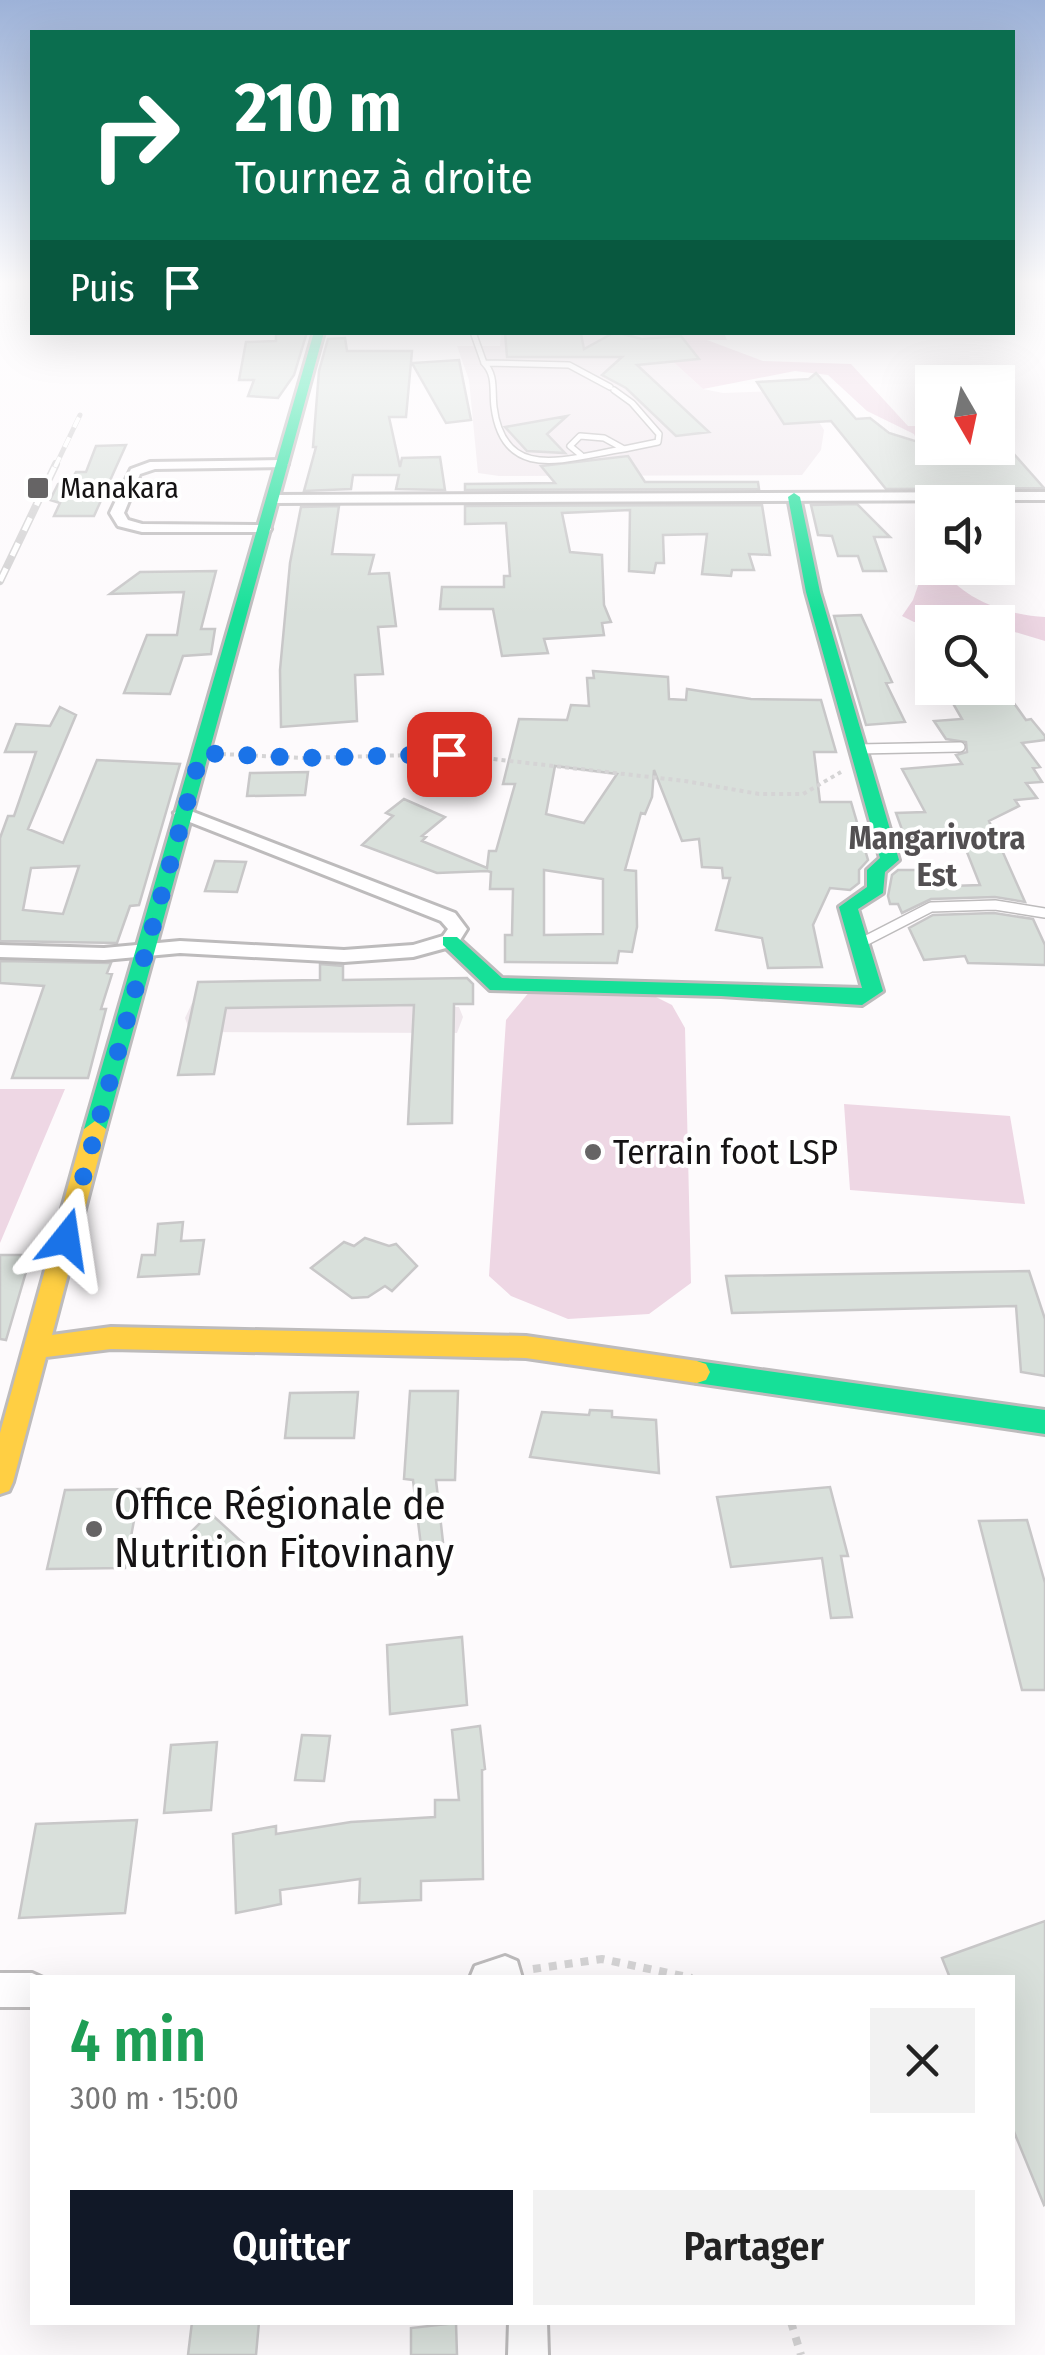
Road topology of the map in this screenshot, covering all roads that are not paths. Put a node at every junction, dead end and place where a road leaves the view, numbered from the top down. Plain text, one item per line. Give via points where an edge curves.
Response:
1 (301, 395) edge
2 (493, 395) edge
3 (621, 395) edge
4 (624, 449) junction
5 (581, 456) junction
6 (282, 464) junction
7 (794, 496) junction
8 (1045, 496) edge
9 (272, 499) junction
10 (264, 529) junction
11 (960, 746) dead end
12 (858, 749) junction
13 (183, 814) junction
14 (1045, 912) edge
15 (450, 941) junction
16 (857, 944) junction
17 (144, 948) junction
18 (0, 951) edge
19 (36, 1348) junction
20 (1045, 1422) edge
21 (0, 1482) edge
22 (0, 1990) edge
23 (30, 1990) edge
24 (528, 2325) edge
25 (528, 2355) edge

1 - 6 street
2 - 5 lane via 495,429 524,460
3 - 4 lane via 659,434 649,446
4 - 5 lane
4 - 5 lane via 580,436 570,446
6 - 9 street
6 - 10 street via 154,465 135,472 117,512 123,523 142,528
7 - 8 street
7 - 9 street
7 - 12 street via 812,592
9 - 10 street
10 - 13 street
11 - 12 lane
12 - 16 street via 890,860 876,870 876,889 848,907
13 - 15 street via 448,917 458,929
13 - 17 street
14 - 16 lane via 994,904 931,907
15 - 16 street via 496,985 862,998 872,991
15 - 17 street via 344,956
17 - 18 street via 104,954
17 - 19 street
19 - 20 street via 111,1338 526,1347
19 - 21 street
22 - 23 street
24 - 25 street

